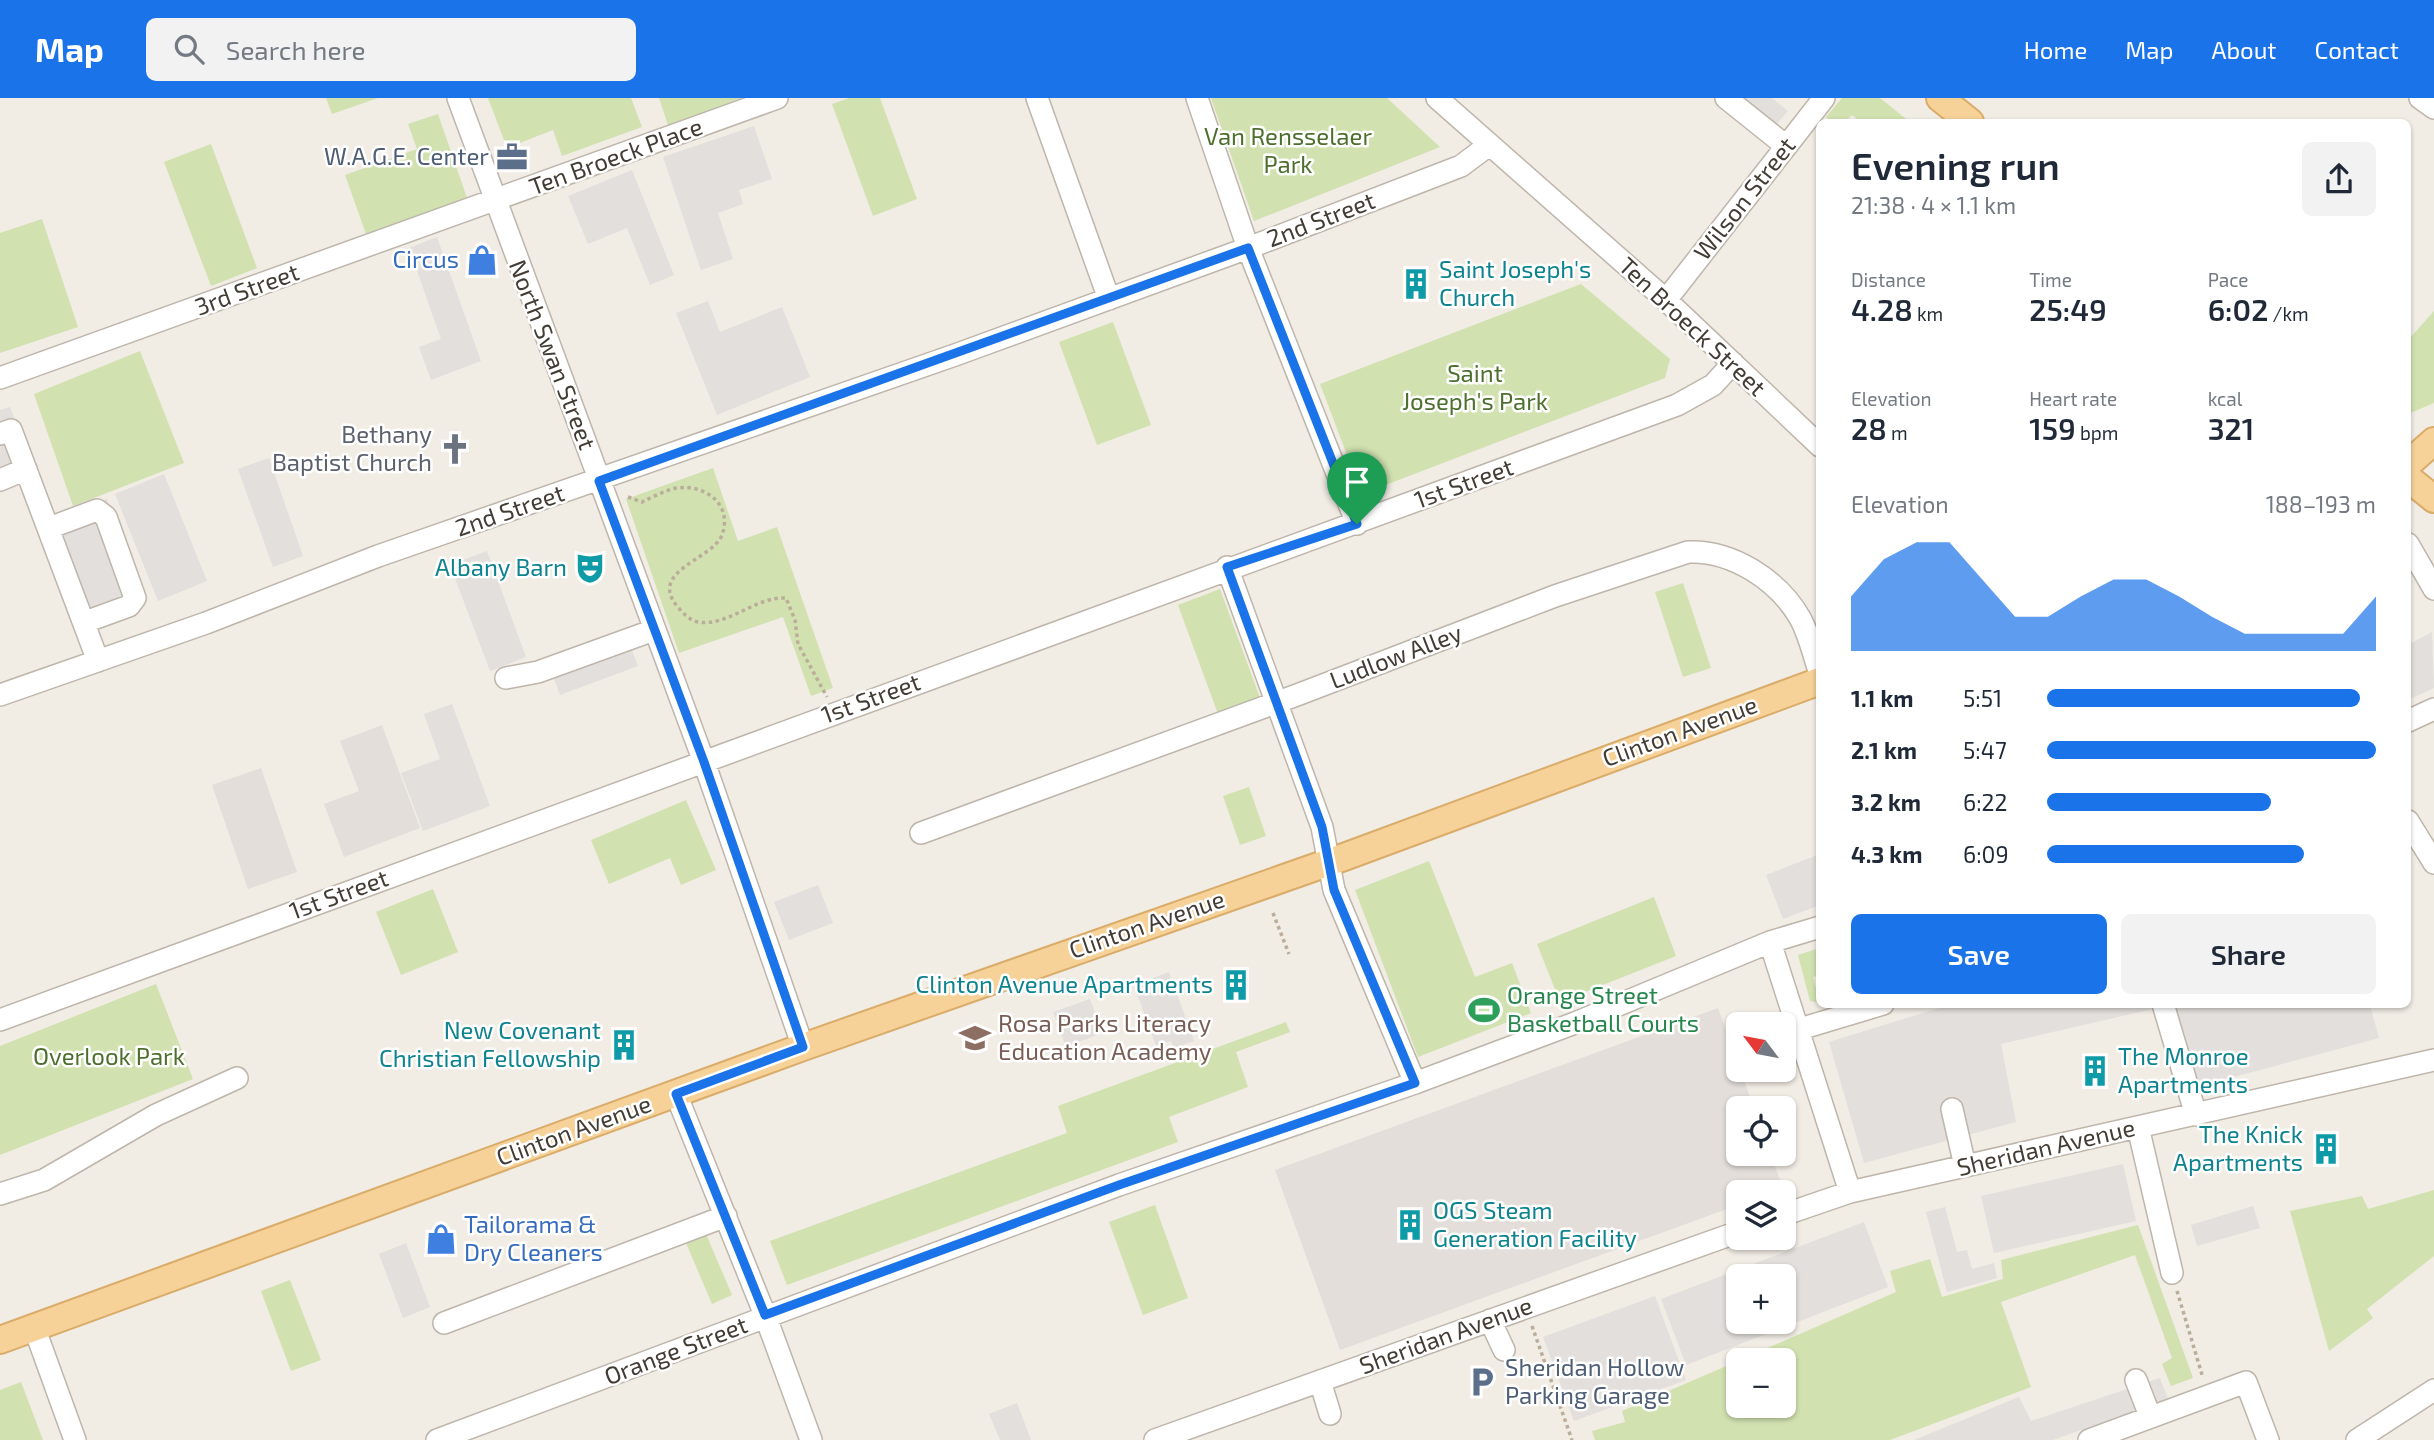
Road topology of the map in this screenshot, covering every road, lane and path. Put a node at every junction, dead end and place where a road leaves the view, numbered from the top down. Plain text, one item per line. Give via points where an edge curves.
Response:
1 (458, 98) edge
2 (777, 98) edge
3 (1037, 98) edge
4 (1196, 98) edge
5 (1437, 98) edge
6 (1726, 98) edge
7 (1824, 98) edge
8 (1940, 98) edge
9 (2420, 98) edge
10 (2434, 108) edge
11 (1966, 119) edge
12 (1489, 145) junction
13 (1786, 146) junction
14 (495, 202) junction
15 (1248, 248) junction
16 (1108, 299) junction
17 (1666, 300) junction
18 (1733, 363) junction
19 (0, 378) edge
20 (0, 434) edge
21 (2434, 441) edge
22 (1816, 442) edge
23 (2411, 461) edge
24 (26, 469) junction
25 (2434, 470) edge
26 (2411, 471) edge
27 (0, 480) edge
28 (2411, 480) edge
29 (599, 481) junction
30 (623, 495) dead end
31 (2434, 499) edge
32 (1357, 524) junction
33 (49, 528) junction
34 (2411, 549) edge
35 (1227, 567) junction
36 (2434, 589) edge
37 (85, 622) junction
38 (654, 630) junction
39 (98, 661) junction
40 (1816, 662) edge
41 (506, 678) dead end
42 (1816, 682) edge
43 (0, 695) edge
44 (1277, 702) junction
45 (2434, 709) edge
46 (835, 713) junction
47 (2411, 720) edge
48 (704, 762) junction
49 (921, 833) dead end
50 (2415, 845) edge
51 (1329, 862) junction
52 (2434, 863) edge
53 (1273, 913) dead end
54 (1816, 928) edge
55 (1770, 942) junction
56 (1289, 954) dead end
57 (1870, 1008) edge
58 (2164, 1008) edge
59 (0, 1020) edge
60 (1800, 1029) junction
61 (803, 1047) junction
62 (2434, 1060) edge
63 (237, 1078) dead end
64 (1415, 1083) junction
65 (676, 1094) junction
66 (1952, 1109) dead end
67 (2196, 1115) junction
68 (2138, 1127) junction
69 (1965, 1166) junction
70 (1850, 1192) junction
71 (0, 1194) edge
72 (1796, 1211) edge
73 (726, 1216) junction
74 (1726, 1236) edge
75 (2172, 1273) joint
76 (1526, 1307) junction
77 (765, 1315) junction
78 (1490, 1320) junction
79 (444, 1322) dead end
80 (34, 1327) junction
81 (0, 1340) edge
82 (1504, 1350) dead end
83 (2136, 1380) dead end
84 (1320, 1381) junction
85 (2204, 1385) junction
86 (2434, 1390) edge
87 (1330, 1415) dead end
88 (2150, 1416) junction
89 (2093, 1439) edge
90 (75, 1440) edge
91 (437, 1440) edge
92 (811, 1440) edge
93 (1155, 1440) edge
94 (1572, 1440) edge
95 (2268, 1440) edge
96 (2357, 1440) edge

1 - 14 street, North Swan Street
2 - 14 street, Ten Broeck Place
3 - 16 street
4 - 15 street
5 - 12 street, Ten Broeck Street
6 - 13 street
7 - 13 street, Wilson Street
8 - 11 main road
9 - 10 street
12 - 15 street, 2nd Street via 1461,166
12 - 17 street, Ten Broeck Street
13 - 17 street, Wilson Street
14 - 19 street, 3rd Street
14 - 29 street, North Swan Street
15 - 16 street, 2nd Street
15 - 32 street
16 - 29 street, 2nd Street
17 - 18 street, Ten Broeck Street
18 - 22 street, Ten Broeck Street
18 - 32 street, 1st Street via 1713,386 1677,405
20 - 24 street via 11,430
21 - 23 main road
24 - 27 street
24 - 33 street
25 - 26 main road
28 - 31 main road
29 - 38 street, North Swan Street
29 - 39 street, 2nd Street via 378,556
30 - 46 path via 642,502 676,488 691,488 706,491 721,505 725,520 721,536 715,547 687,562 674,577 673,601 698,622 719,619 774,597 786,598 798,644
32 - 35 street, 1st Street
33 - 37 street
33 - 37 street via 97,510 106,517 135,598 129,606
34 - 36 street
35 - 44 street
35 - 46 street, 1st Street
37 - 39 street
38 - 41 street via 538,672
38 - 48 street, North Swan Street
39 - 43 street, 2nd Street
40 - 44 street, Ludlow Alley via 1801,619 1781,591 1750,569 1698,551 1555,596
42 - 51 main road, Clinton Avenue
44 - 49 street, Ludlow Alley
44 - 51 street via 1322,827
45 - 47 street
46 - 48 street, 1st Street
48 - 59 street, 1st Street
48 - 61 street, North Swan Street
50 - 52 street
51 - 61 main road, Clinton Avenue
51 - 64 street via 1334,890
53 - 56 path
54 - 55 street, Orange Street
55 - 60 street
55 - 64 street, Orange Street
57 - 60 street
58 - 67 street
60 - 70 street
61 - 65 main road, Clinton Avenue
62 - 67 street, Sheridan Avenue
63 - 71 street via 156,1115 44,1180
64 - 77 street, Orange Street
65 - 73 street
65 - 80 main road, Clinton Avenue
66 - 69 street
67 - 68 street, Sheridan Avenue
68 - 69 street, Sheridan Avenue
68 - 75 street
69 - 70 street, Sheridan Avenue
70 - 72 street, Sheridan Avenue
73 - 77 street
73 - 79 street
74 - 76 street, Sheridan Avenue
75 - 85 path
76 - 78 street, Sheridan Avenue
76 - 94 path
77 - 91 street, Orange Street
77 - 92 street
78 - 82 street
78 - 84 street, Sheridan Avenue
80 - 81 main road, Clinton Avenue
80 - 90 street
83 - 88 street
84 - 87 street
84 - 93 street, Sheridan Avenue
85 - 88 street
85 - 95 street via 2246,1382
86 - 96 street
88 - 89 street

